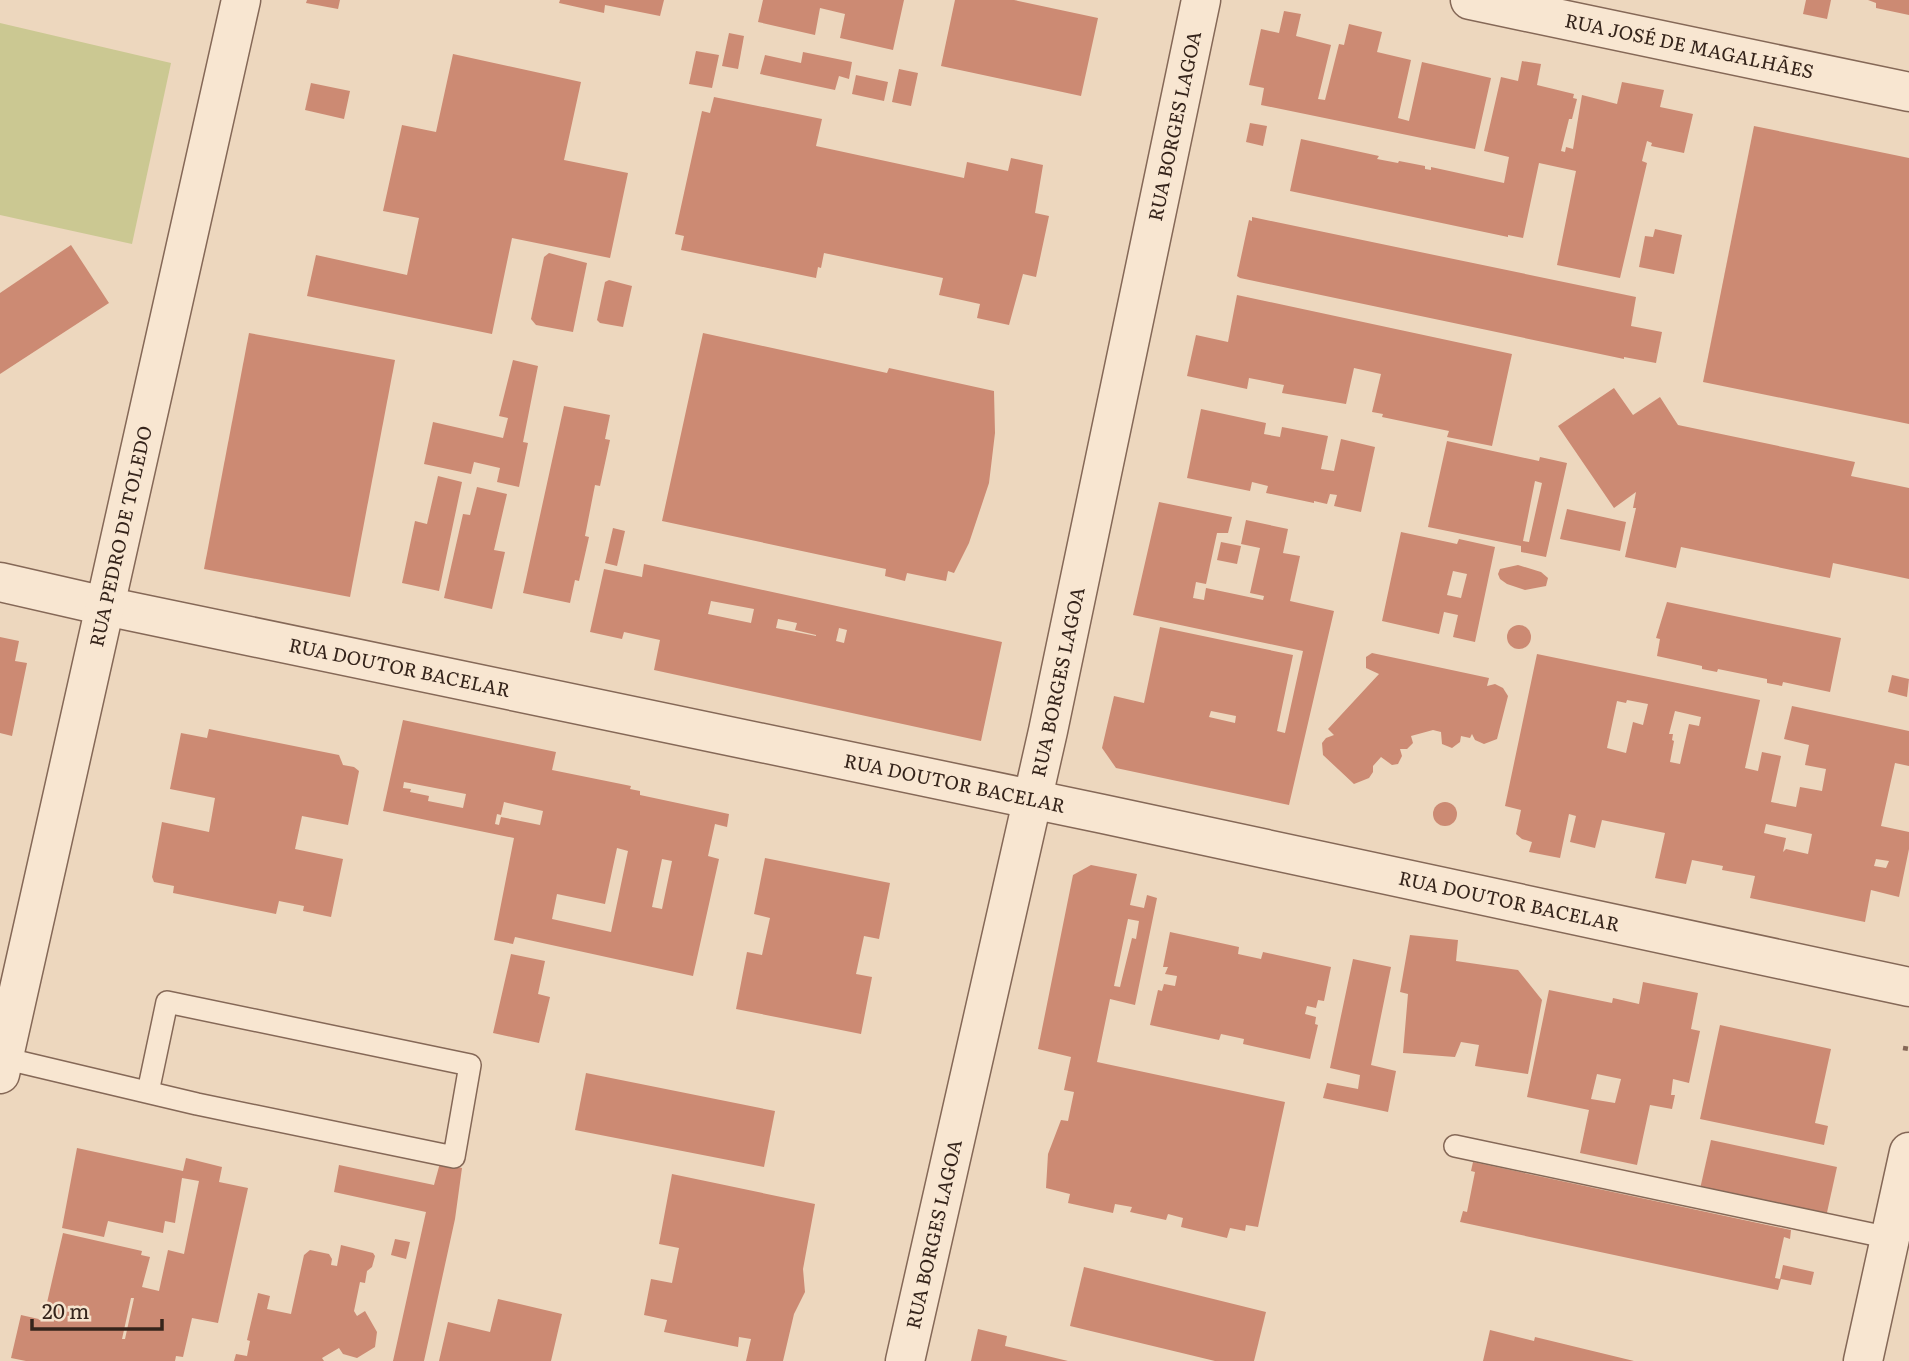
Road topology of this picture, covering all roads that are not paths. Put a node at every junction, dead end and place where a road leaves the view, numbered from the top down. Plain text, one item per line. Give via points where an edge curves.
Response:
1 (242, 0) edge
2 (1201, 0) edge
3 (1470, 0) edge
4 (1909, 92) edge
5 (0, 582) edge
6 (105, 606) junction
7 (1033, 800) junction
8 (1909, 987) edge
9 (2, 1066) edge
10 (148, 1092) junction
11 (1455, 1146) dead end
12 (1909, 1152) edge
13 (1890, 1238) junction
14 (905, 1361) edge
15 (1863, 1361) edge

1 - 6 street, RUA PEDRO DE TOLEDO
2 - 7 street, RUA BORGES LAGOA
3 - 4 street, RUA JOSÉ DE MAGALHÃES
5 - 6 street, RUA DOUTOR BACELAR
6 - 7 street, RUA DOUTOR BACELAR
6 - 9 street, RUA PEDRO DE TOLEDO
7 - 8 street, RUA DOUTOR BACELAR
7 - 14 street, RUA BORGES LAGOA
9 - 10 lane
10 - 10 lane via 454,1157 470,1065 167,1002
11 - 13 lane
12 - 13 street
13 - 15 street

